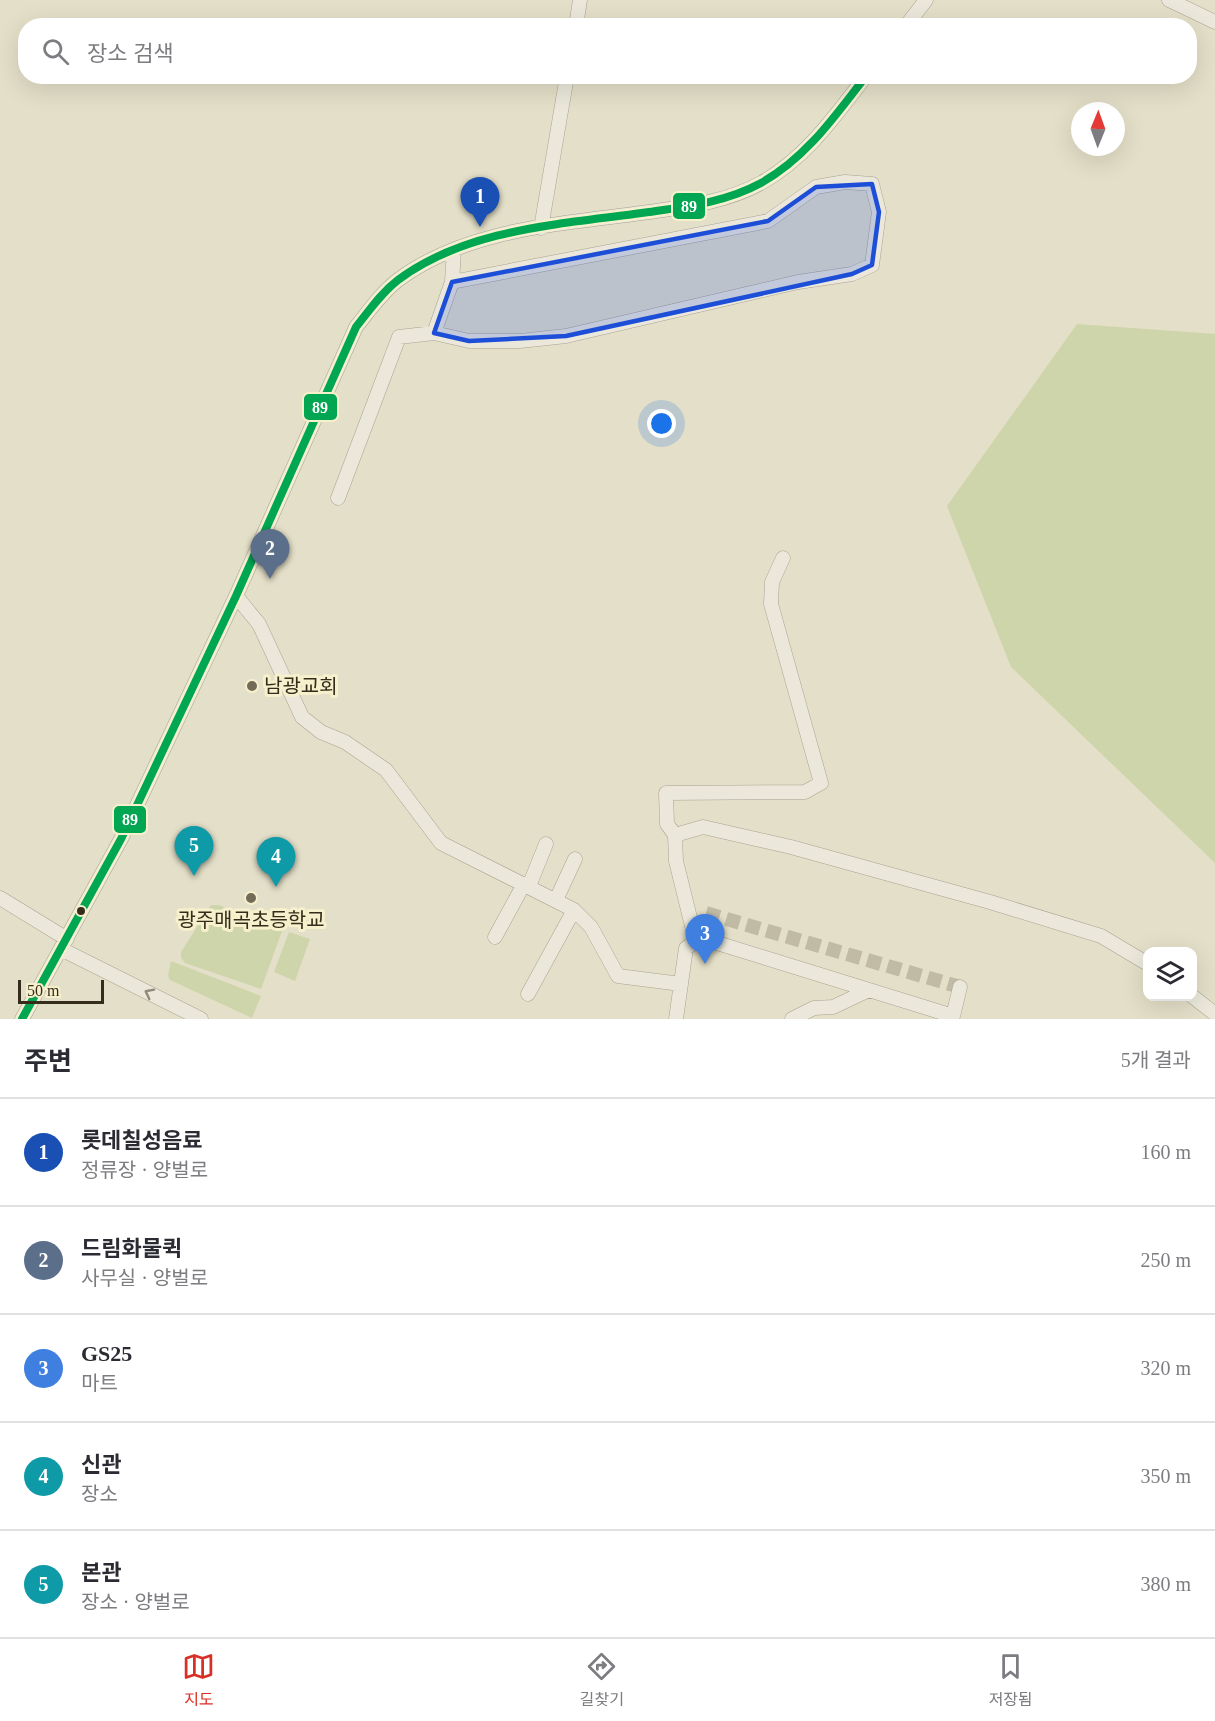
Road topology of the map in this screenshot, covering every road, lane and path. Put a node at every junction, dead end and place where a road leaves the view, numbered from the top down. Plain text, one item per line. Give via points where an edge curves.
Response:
1 (580, 0) edge
2 (926, 0) edge
3 (1169, 0) edge
4 (577, 18) edge
5 (912, 18) edge
6 (1215, 22) edge
7 (566, 84) edge
8 (860, 84) edge
9 (541, 228) junction
10 (454, 250) junction
11 (452, 282) junction
12 (434, 333) junction
13 (338, 498) dead end
14 (783, 558) dead end
15 (236, 596) junction
16 (675, 835) junction
17 (546, 844) dead end
18 (574, 860) dead end
19 (526, 885) junction
20 (0, 898) edge
21 (556, 900) junction
22 (574, 910) junction
23 (495, 937) dead end
24 (696, 942) junction
25 (64, 944) junction
26 (1143, 961) edge
27 (681, 984) junction
28 (960, 987) dead end
29 (869, 990) junction
30 (528, 994) dead end
31 (1197, 1000) edge
32 (1215, 1014) edge
33 (955, 1017) edge
34 (22, 1019) edge
35 (201, 1019) edge
36 (676, 1019) edge
37 (792, 1019) edge

1 - 4 street
2 - 5 street
3 - 6 street
7 - 9 street
8 - 9 street via 806,150 775,175 745,191 702,205
9 - 10 street via 502,234
10 - 11 street
10 - 15 street via 397,281 356,327
11 - 12 street
11 - 12 street via 768,221 816,187 845,182 872,184 879,212 872,265 852,274 798,282 566,336 469,341
12 - 13 street via 399,337
14 - 16 street via 772,582 771,604 821,783 805,792 666,793 667,824
15 - 19 street via 259,624 302,717 386,770 441,843
15 - 25 street via 121,839
16 - 24 street via 676,861
16 - 26 street via 703,827 802,850 1101,936
17 - 19 street
18 - 21 street
19 - 21 street
19 - 23 street
20 - 25 street
21 - 22 street
22 - 27 street via 591,927 618,976
22 - 30 street
24 - 27 street via 686,948
24 - 29 street via 701,938
25 - 34 street
35 -> 25 street
27 - 36 street
28 - 33 street
29 - 33 street
29 - 37 street via 833,1007 813,1008
31 - 32 street

